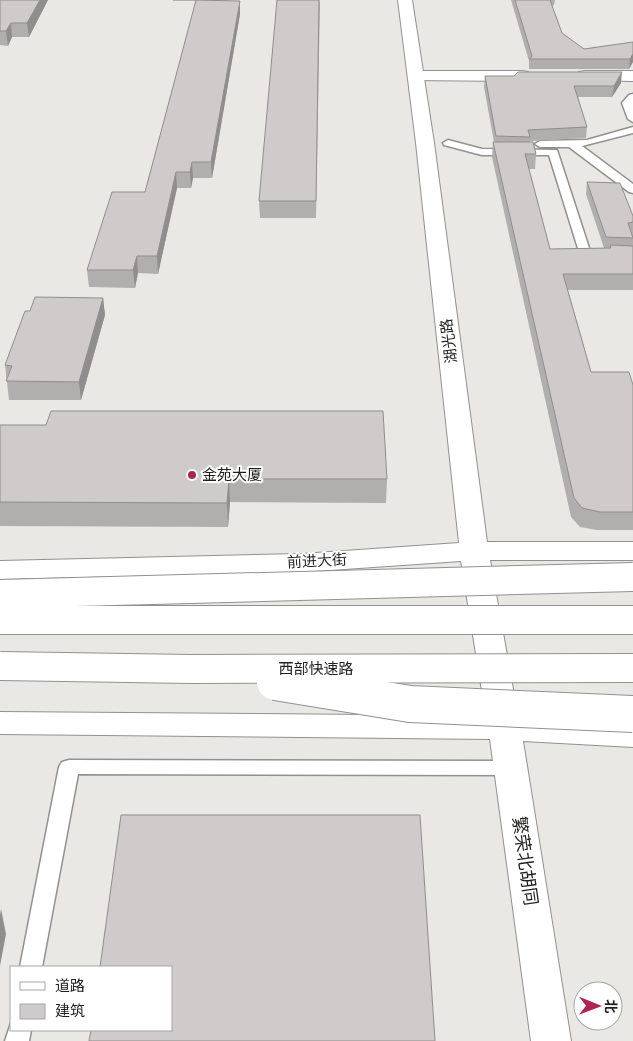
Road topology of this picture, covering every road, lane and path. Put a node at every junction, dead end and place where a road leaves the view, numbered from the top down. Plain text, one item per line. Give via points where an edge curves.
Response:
1 (405, 0) edge
2 (416, 76) junction
3 (535, 76) edge
4 (564, 76) edge
5 (633, 76) edge
6 (633, 97) edge
7 (633, 119) edge
8 (633, 130) edge
9 (437, 143) junction
10 (572, 144) junction
11 (620, 180) junction
12 (633, 180) edge
13 (633, 190) edge
14 (633, 256) edge
15 (474, 551) junction
16 (633, 551) edge
17 (0, 570) edge
18 (633, 577) edge
19 (0, 594) edge
20 (0, 620) edge
21 (633, 620) edge
22 (0, 666) edge
23 (633, 668) edge
24 (190, 669) junction
25 (496, 681) joint
26 (633, 714) edge
27 (0, 723) edge
28 (504, 728) junction
29 (633, 735) edge
30 (511, 768) junction
31 (31, 966) edge
32 (551, 1041) edge

1 - 2 main road, 湖光路
2 - 3 main road
2 - 9 main road, 湖光路
4 - 5 main road
6 - 7 lane via 627,103
8 - 10 lane via 588,143
9 - 10 lane
9 - 14 lane via 482,152 553,152 585,255
9 - 15 main road, 湖光路
10 - 11 lane
11 - 12 lane
11 - 13 lane
15 - 16 main road, 前进大街
15 - 17 main road, 前进大街 via 301,563
15 - 25 main road, 湖光路
18 - 19 main road, bridge
20 - 21 main road, bridge
22 - 24 main road, 西部快速路, bridge
23 - 24 main road, 西部快速路, bridge
24 - 26 main road, bridge via 410,704
25 - 28 main road, 繁荣北胡同
27 - 28 main road
28 - 29 main road
28 - 30 main road, 繁荣北胡同
30 - 31 lane via 70,767
30 - 32 main road, 繁荣北胡同

